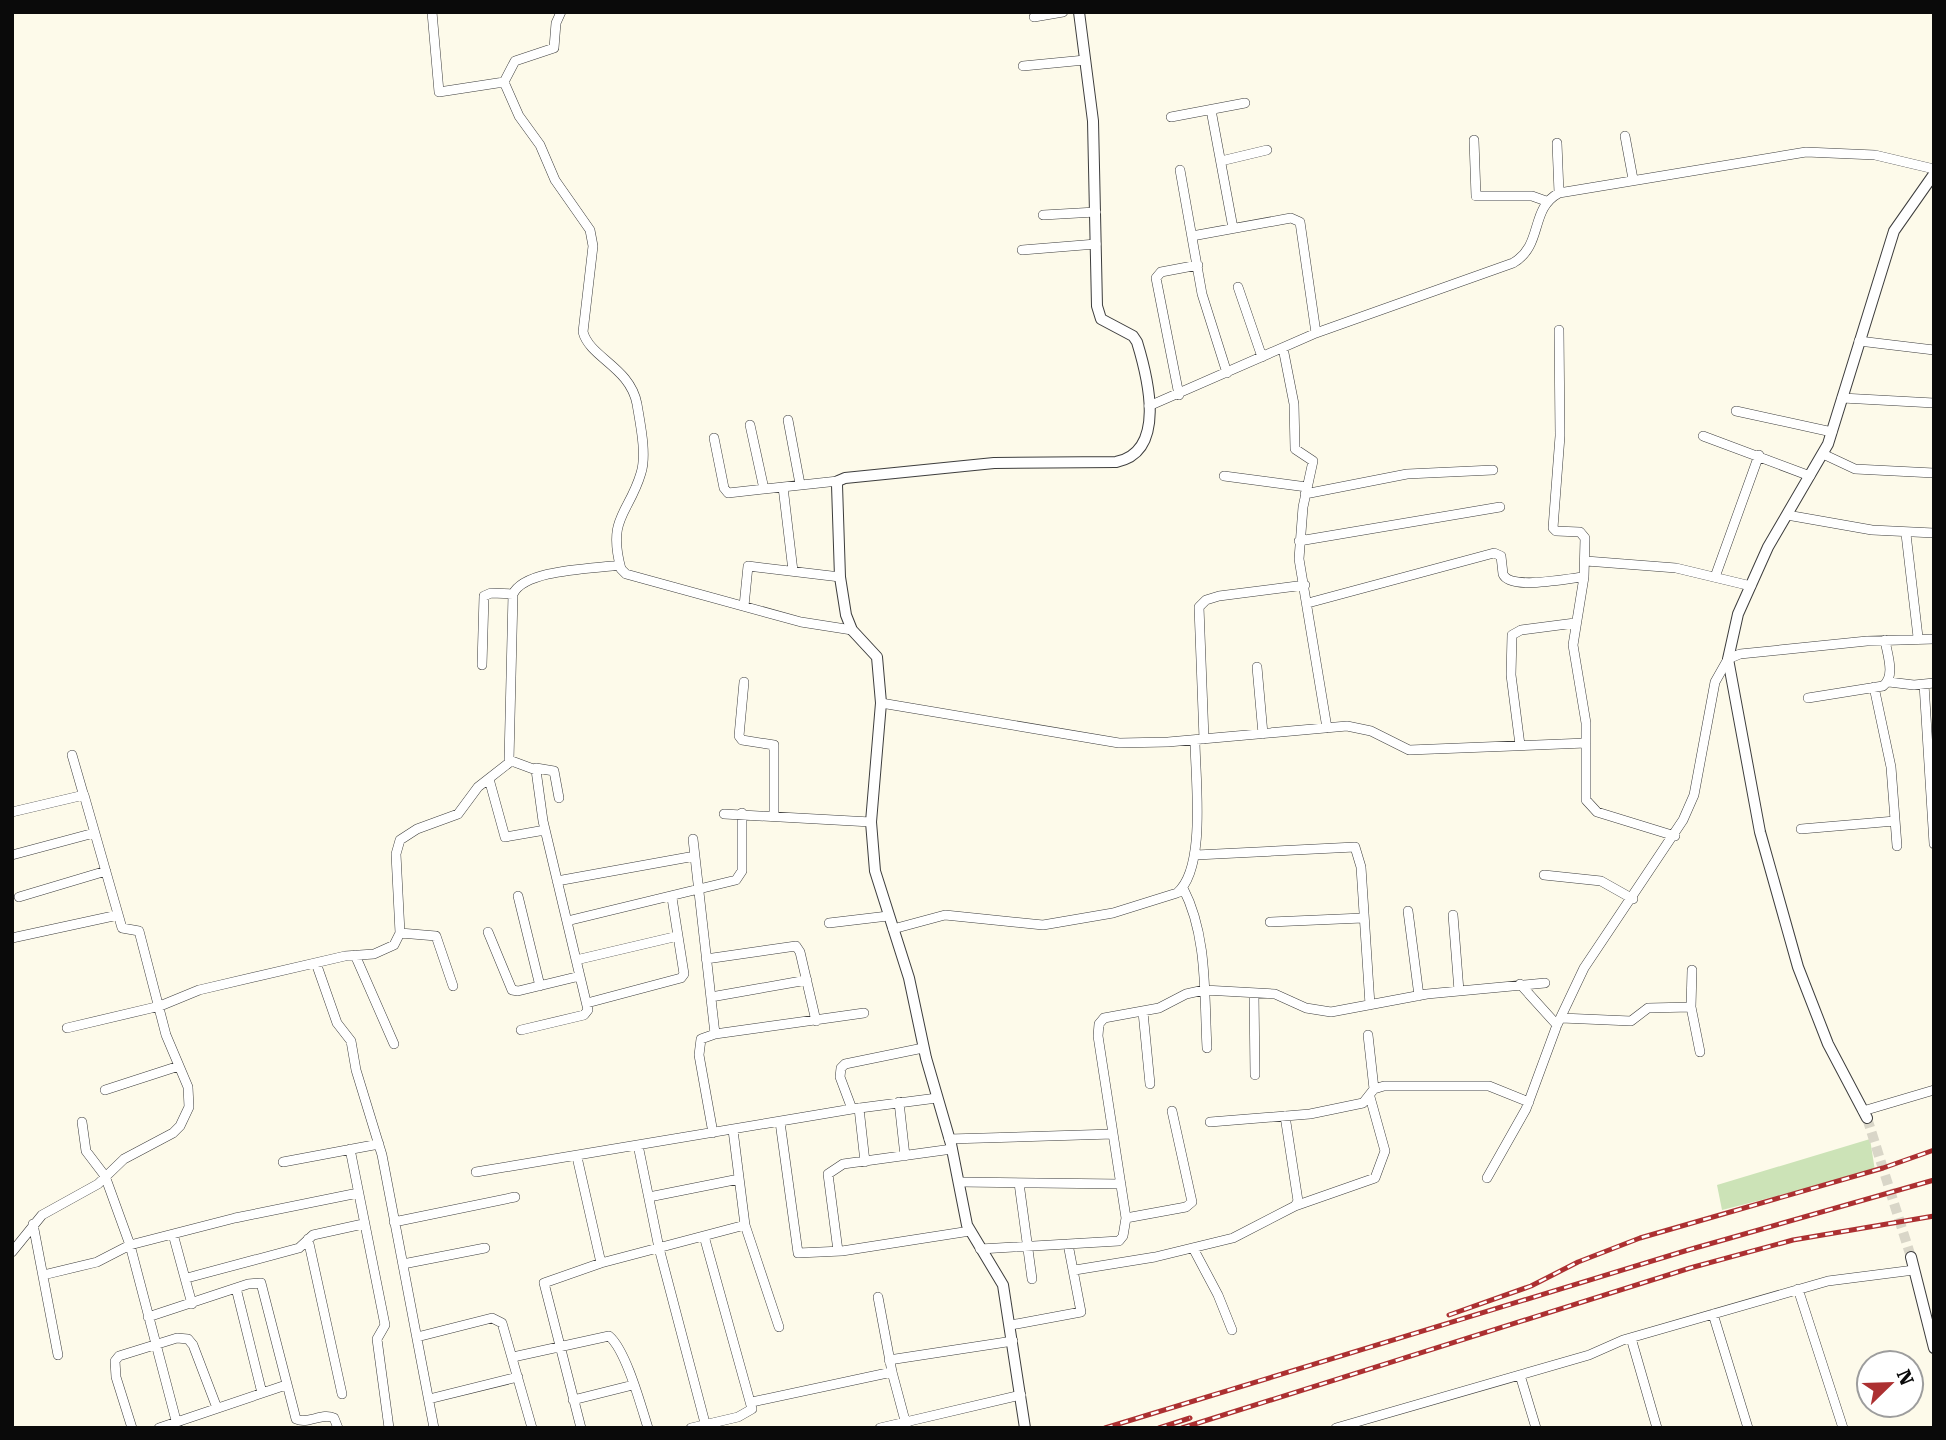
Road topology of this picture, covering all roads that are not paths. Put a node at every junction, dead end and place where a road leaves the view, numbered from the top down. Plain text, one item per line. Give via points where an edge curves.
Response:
1 (432, 12) edge
2 (561, 12) edge
3 (1063, 12) edge
4 (1079, 12) edge
5 (1034, 17) dead end
6 (1086, 60) junction
7 (1023, 66) dead end
8 (504, 82) junction
9 (1245, 103) dead end
10 (1211, 110) junction
11 (1171, 117) dead end
12 (1625, 136) dead end
13 (1474, 140) dead end
14 (1557, 143) dead end
15 (1267, 150) dead end
16 (1221, 161) junction
17 (1180, 170) dead end
18 (1934, 172) edge
19 (1633, 179) junction
20 (1559, 193) junction
21 (1546, 201) junction
22 (1096, 212) junction
23 (1043, 215) dead end
24 (1233, 228) junction
25 (1192, 236) junction
26 (1097, 244) junction
27 (1022, 250) dead end
28 (1198, 265) junction
29 (1238, 287) dead end
30 (1559, 330) dead end
31 (1316, 333) junction
32 (1859, 341) junction
33 (1283, 348) junction
34 (1934, 350) edge
35 (1262, 357) junction
36 (1227, 373) junction
37 (1179, 395) junction
38 (1842, 398) junction
39 (1934, 403) edge
40 (1149, 407) junction
41 (1736, 411) dead end
42 (788, 421) dead end
43 (750, 425) dead end
44 (1832, 432) junction
45 (1703, 436) dead end
46 (714, 438) dead end
47 (1822, 454) junction
48 (1759, 455) junction
49 (1493, 470) dead end
50 (1934, 472) edge
51 (1224, 476) dead end
52 (1810, 476) junction
53 (838, 481) junction
54 (800, 484) junction
55 (783, 487) junction
56 (764, 489) junction
57 (1306, 491) junction
58 (1500, 507) dead end
59 (1787, 516) junction
60 (1934, 533) edge
61 (1906, 534) junction
62 (1298, 541) junction
63 (1586, 561) junction
64 (620, 565) junction
65 (793, 571) junction
66 (840, 577) junction
67 (1584, 577) junction
68 (1715, 577) junction
69 (1305, 585) junction
70 (1751, 586) junction
71 (513, 594) junction
72 (1308, 603) junction
73 (744, 606) junction
74 (1575, 623) junction
75 (852, 630) junction
76 (1918, 637) junction
77 (1934, 639) edge
78 (1885, 640) junction
79 (1728, 660) junction
80 (482, 665) dead end
81 (1257, 667) dead end
82 (744, 681) dead end
83 (1889, 681) junction
84 (1929, 684) edge
85 (1874, 687) junction
86 (1808, 698) dead end
87 (881, 703) junction
88 (1327, 728) junction
89 (1263, 734) junction
90 (1200, 739) junction
91 (1586, 743) junction
92 (1520, 746) junction
93 (72, 755) dead end
94 (510, 762) junction
95 (536, 768) junction
96 (1932, 778) edge
97 (489, 779) junction
98 (83, 793) junction
99 (559, 798) dead end
100 (12, 812) edge
101 (742, 813) junction
102 (724, 814) dead end
103 (774, 815) junction
104 (1895, 821) junction
105 (871, 822) junction
106 (1801, 829) dead end
107 (545, 830) junction
108 (94, 832) junction
109 (1675, 836) junction
110 (693, 839) dead end
111 (1934, 844) edge
112 (1897, 846) dead end
113 (12, 855) edge
114 (1196, 855) junction
115 (695, 856) junction
116 (106, 871) junction
117 (1544, 875) dead end
118 (557, 881) junction
119 (1183, 888) junction
120 (698, 891) junction
121 (517, 896) dead end
122 (19, 897) dead end
123 (672, 898) junction
124 (1633, 899) junction
125 (1408, 911) dead end
126 (118, 915) junction
127 (1453, 915) dead end
128 (888, 916) junction
129 (1363, 918) junction
130 (567, 921) junction
131 (1270, 922) dead end
132 (830, 923) dead end
133 (893, 929) junction
134 (488, 932) dead end
135 (400, 933) junction
136 (678, 936) junction
137 (12, 939) edge
138 (355, 955) junction
139 (706, 959) junction
140 (576, 960) junction
141 (316, 963) junction
142 (1692, 970) dead end
143 (580, 976) junction
144 (807, 979) junction
145 (1545, 983) dead end
146 (1520, 984) junction
147 (453, 986) dead end
148 (540, 986) junction
149 (1204, 990) junction
150 (1459, 991) junction
151 (1254, 993) junction
152 (1419, 996) junction
153 (710, 998) junction
154 (587, 1003) junction
155 (1370, 1005) junction
156 (160, 1006) junction
157 (1691, 1007) junction
158 (1143, 1012) junction
159 (864, 1013) dead end
160 (816, 1021) junction
161 (1559, 1021) junction
162 (67, 1028) dead end
163 (520, 1030) dead end
164 (715, 1034) junction
165 (1368, 1035) dead end
166 (394, 1044) dead end
167 (923, 1048) junction
168 (1207, 1048) dead end
169 (1700, 1052) dead end
170 (179, 1066) junction
171 (1255, 1075) dead end
172 (1150, 1084) dead end
173 (105, 1090) dead end
174 (1934, 1090) edge
175 (1372, 1093) junction
176 (937, 1098) junction
177 (899, 1102) junction
178 (1528, 1102) junction
179 (856, 1108) junction
180 (1172, 1111) dead end
181 (1865, 1115) joint
182 (1285, 1116) junction
183 (82, 1122) dead end
184 (780, 1122) junction
185 (1210, 1122) dead end
186 (733, 1130) junction
187 (713, 1133) junction
188 (1113, 1133) junction
189 (379, 1144) junction
190 (951, 1144) junction
191 (638, 1145) junction
192 (350, 1149) junction
193 (905, 1156) junction
194 (577, 1157) junction
195 (865, 1161) junction
196 (283, 1162) dead end
197 (476, 1172) dead end
198 (105, 1176) junction
199 (1487, 1178) dead end
200 (739, 1179) junction
201 (959, 1182) junction
202 (1019, 1183) junction
203 (1121, 1184) junction
204 (358, 1193) junction
205 (515, 1197) dead end
206 (649, 1197) junction
207 (1295, 1206) junction
208 (1126, 1218) junction
209 (394, 1222) junction
210 (33, 1224) junction
211 (363, 1224) junction
212 (745, 1225) junction
213 (970, 1231) junction
214 (173, 1234) junction
215 (704, 1236) junction
216 (309, 1239) junction
217 (1068, 1244) junction
218 (130, 1245) junction
219 (1026, 1247) junction
220 (485, 1248) dead end
221 (659, 1248) junction
222 (1193, 1248) junction
223 (980, 1249) junction
224 (838, 1251) junction
225 (12, 1252) edge
226 (1911, 1258) tunnel mouth
227 (601, 1263) junction
228 (402, 1264) junction
229 (1074, 1270) junction
230 (1914, 1270) junction
231 (43, 1275) junction
232 (187, 1278) junction
233 (1032, 1279) dead end
234 (236, 1288) junction
235 (1798, 1289) junction
236 (878, 1297) dead end
237 (192, 1304) junction
238 (1713, 1314) junction
239 (148, 1317) junction
240 (1011, 1325) junction
241 (779, 1327) dead end
242 (1232, 1330) dead end
243 (417, 1337) junction
244 (1631, 1338) junction
245 (1013, 1341) junction
246 (156, 1344) junction
247 (559, 1348) junction
248 (1934, 1348) edge
249 (58, 1354) dead end
250 (513, 1357) junction
251 (890, 1360) junction
252 (892, 1371) junction
253 (1520, 1375) junction
254 (518, 1377) junction
255 (286, 1385) junction
256 (633, 1385) junction
257 (262, 1393) junction
258 (342, 1394) dead end
259 (1021, 1395) junction
260 (429, 1399) junction
261 (573, 1400) junction
262 (752, 1402) junction
263 (217, 1408) junction
264 (705, 1423) junction
265 (177, 1424) edge
266 (907, 1425) edge
267 (132, 1428) edge
268 (159, 1428) edge
269 (338, 1428) edge
270 (389, 1428) edge
271 (434, 1428) edge
272 (532, 1428) edge
273 (581, 1428) edge
274 (648, 1428) edge
275 (691, 1428) edge
276 (880, 1428) edge
277 (1026, 1428) edge
278 (1338, 1428) edge
279 (1536, 1428) edge
280 (1657, 1428) edge
281 (1748, 1428) edge
282 (1843, 1428) edge

1 - 8 street via 439,92
2 - 8 street via 554,48 514,61
3 - 5 street
4 - 6 street
6 - 7 street
6 - 22 street
8 - 64 street via 555,180 590,230 593,246 585,338 618,368 636,402 643,463 618,518
9 - 10 street
10 - 11 street
10 - 16 street
12 - 19 street
13 - 21 street via 1476,196 1532,196
14 - 20 street
15 - 16 street
16 - 24 street
17 - 25 street
18 - 19 street via 1875,155 1806,152
18 - 32 street via 1894,231
19 - 20 street
20 - 21 street
21 - 31 street via 1529,250 1513,263
22 - 23 street
22 - 26 street
24 - 25 street
24 - 31 street via 1291,218 1300,222
25 - 28 street
26 - 27 street
26 - 40 street via 1098,314 1137,342
28 - 36 street via 1208,317
28 - 37 street via 1161,272 1156,278
29 - 35 street
30 - 63 street via 1560,436 1553,528 1583,534
31 - 33 street
32 - 34 street
32 - 38 street
33 - 35 street
33 - 57 street via 1294,404 1295,449 1313,461
35 - 36 street
36 - 37 street
37 - 40 street
38 - 39 street
38 - 44 street
40 - 53 street via 1146,441 1135,457 1125,460 995,463
41 - 44 street
42 - 54 street
43 - 56 street
44 - 47 street
45 - 48 street
46 - 56 street via 725,491
47 - 50 street via 1855,469
47 - 52 street
48 - 52 street
48 - 68 street
49 - 57 street via 1407,474
51 - 57 street
52 - 59 street
53 - 54 street
53 - 66 street
54 - 55 street
55 - 56 street
55 - 65 street
57 - 62 street
58 - 62 street
59 - 61 street
59 - 70 street
60 - 61 street
61 - 76 street
62 - 69 street
63 - 67 street
63 - 68 street via 1676,568
64 - 71 street via 533,577
64 - 73 street via 626,574
65 - 66 street
65 - 73 street via 748,566
66 - 75 street
67 - 72 street via 1510,582 1503,574 1501,556 1494,553
67 - 74 street
68 - 70 street
69 - 72 street
69 - 90 street via 1219,596 1199,607
70 - 79 street via 1738,614
71 - 80 street via 484,596
71 - 94 street
72 - 88 street
73 - 75 street
74 - 91 street via 1574,662
74 - 92 street via 1512,635 1511,676
75 - 87 street via 875,653
76 - 77 street
76 - 78 street
78 - 79 street via 1740,654
78 - 83 street
79 - 109 street via 1716,682 1694,795
79 - 181 street via 1760,832 1798,967 1828,1044
81 - 89 street
82 - 103 street via 739,736 774,745
83 - 84 street
83 - 85 street
84 - 96 street
85 - 86 street
85 - 104 street via 1891,768
87 - 90 street via 1119,743
87 - 105 street
88 - 89 street
88 - 92 street via 1361,727 1409,750
89 - 90 street
90 - 114 street
91 - 92 street
91 - 109 street via 1587,800 1592,809
93 - 98 street
94 - 95 street
94 - 97 street
95 - 99 street via 554,771
95 - 107 street
96 - 111 street
97 - 107 street via 505,837
97 - 135 street via 458,814 400,840 396,853
98 - 100 street
98 - 108 street
101 - 102 street
101 - 103 street
101 - 120 street via 740,876 731,883
103 - 105 street
104 - 106 street
104 - 112 street
105 - 128 street via 875,872
107 - 118 street
108 - 113 street
108 - 116 street
109 - 124 street
110 - 115 street
114 - 119 street
114 - 129 street via 1350,845 1358,851
115 - 118 street
115 - 120 street
116 - 122 street
116 - 126 street
117 - 124 street via 1601,881
118 - 130 street
119 - 133 street via 1113,913 1043,925 945,915
119 - 149 street via 1201,940
120 - 123 street
120 - 139 street
121 - 148 street
123 - 130 street
123 - 136 street
124 - 161 street via 1584,968
125 - 152 street
126 - 137 street
126 - 156 street via 123,930 139,931
127 - 150 street
128 - 132 street
128 - 133 street
129 - 131 street
129 - 155 street
130 - 140 street
133 - 167 street via 909,978
134 - 148 street via 512,989
135 - 138 street via 385,950
135 - 147 street via 436,936
136 - 140 street
136 - 154 street via 681,978
138 - 141 street
138 - 166 street
139 - 144 street via 796,946
139 - 153 street
140 - 143 street
141 - 156 street via 199,990
141 - 189 street via 337,1023 351,1041
142 - 157 street
143 - 148 street
143 - 154 street
144 - 153 street
144 - 160 street
145 - 146 street
146 - 150 street
146 - 161 street
149 - 151 street
149 - 158 street
149 - 168 street
150 - 152 street
151 - 155 street via 1275,994 1319,1011
151 - 171 street
152 - 155 street
153 - 164 street
154 - 163 street via 584,1015
156 - 162 street
156 - 170 street
157 - 161 street via 1648,1008 1631,1021
157 - 169 street
158 - 172 street
158 - 188 street via 1111,1015 1099,1024
159 - 160 street
160 - 164 street
161 - 178 street
164 - 187 street via 699,1043
165 - 175 street
167 - 176 street
167 - 179 street via 853,1060 841,1068 840,1077
170 - 173 street
170 - 198 street via 190,1098 180,1126 124,1159
174 - 181 street
175 - 178 street via 1430,1085 1489,1086
175 - 182 street via 1363,1103
175 - 207 street via 1385,1151 1375,1178
176 - 177 street
176 - 190 street
177 - 179 street
177 - 193 street
178 - 199 street
179 - 184 street
179 - 195 street
180 - 208 street via 1192,1202
182 - 185 street
182 - 207 street via 1298,1200
183 - 198 street via 86,1151
184 - 186 street
184 - 224 street via 796,1250 801,1254
186 - 187 street
186 - 200 street
187 - 191 street
188 - 190 street
188 - 203 street
189 - 192 street
189 - 209 street
190 - 193 street
190 - 201 street
191 - 194 street
191 - 206 street
192 - 196 street
192 - 204 street
193 - 195 street
194 - 197 street
194 - 227 street
195 - 224 street via 843,1164 828,1174
198 - 210 street
198 - 218 street
200 - 206 street
200 - 212 street
201 - 202 street
201 - 213 street
202 - 203 street
202 - 219 street
203 - 208 street
204 - 211 street
204 - 214 street
205 - 209 street
206 - 221 street
207 - 222 street via 1233,1238
208 - 217 street via 1119,1241
209 - 228 street
210 - 225 street
210 - 231 street
211 - 216 street
211 - 270 street via 385,1325 377,1339
212 - 215 street
212 - 241 street
213 - 223 street
213 - 224 street
214 - 218 street
214 - 232 street
215 - 221 street
215 - 262 street
216 - 232 street via 299,1248
216 - 258 street
217 - 219 street
217 - 229 street
218 - 231 street via 97,1262
218 - 239 street
219 - 223 street
219 - 233 street
220 - 228 street
221 - 227 street
221 - 264 street
222 - 229 street
222 - 242 street
223 - 240 street via 1003,1285
226 - 230 street
227 - 247 street via 544,1283
228 - 243 street
229 - 240 street via 1081,1312
230 - 235 street
230 - 248 street
231 - 249 street
232 - 237 street
234 - 237 street
234 - 255 street via 255,1282 265,1290
234 - 257 street
235 - 238 street
235 - 282 street
236 - 251 street
237 - 239 street
238 - 244 street
238 - 281 street
239 - 246 street
240 - 245 street
243 - 250 street via 496,1318 502,1323
243 - 260 street
244 - 253 street
244 - 280 street
245 - 251 street
245 - 259 street
246 - 263 street via 188,1339
246 - 265 street
246 - 267 street via 115,1361
247 - 250 street
247 - 256 street via 609,1336
247 - 261 street
250 - 254 street
251 - 252 street
252 - 262 street
252 - 266 street
253 - 278 street
253 - 279 street
254 - 260 street
254 - 272 street
255 - 257 street
255 - 269 street via 296,1419 302,1422 329,1416
256 - 261 street
256 - 274 street
257 - 263 street
259 - 266 street
259 - 277 street
260 - 271 street
261 - 273 street
262 - 264 street via 749,1413
263 - 265 street
264 - 275 street
265 - 268 street
266 - 276 street

